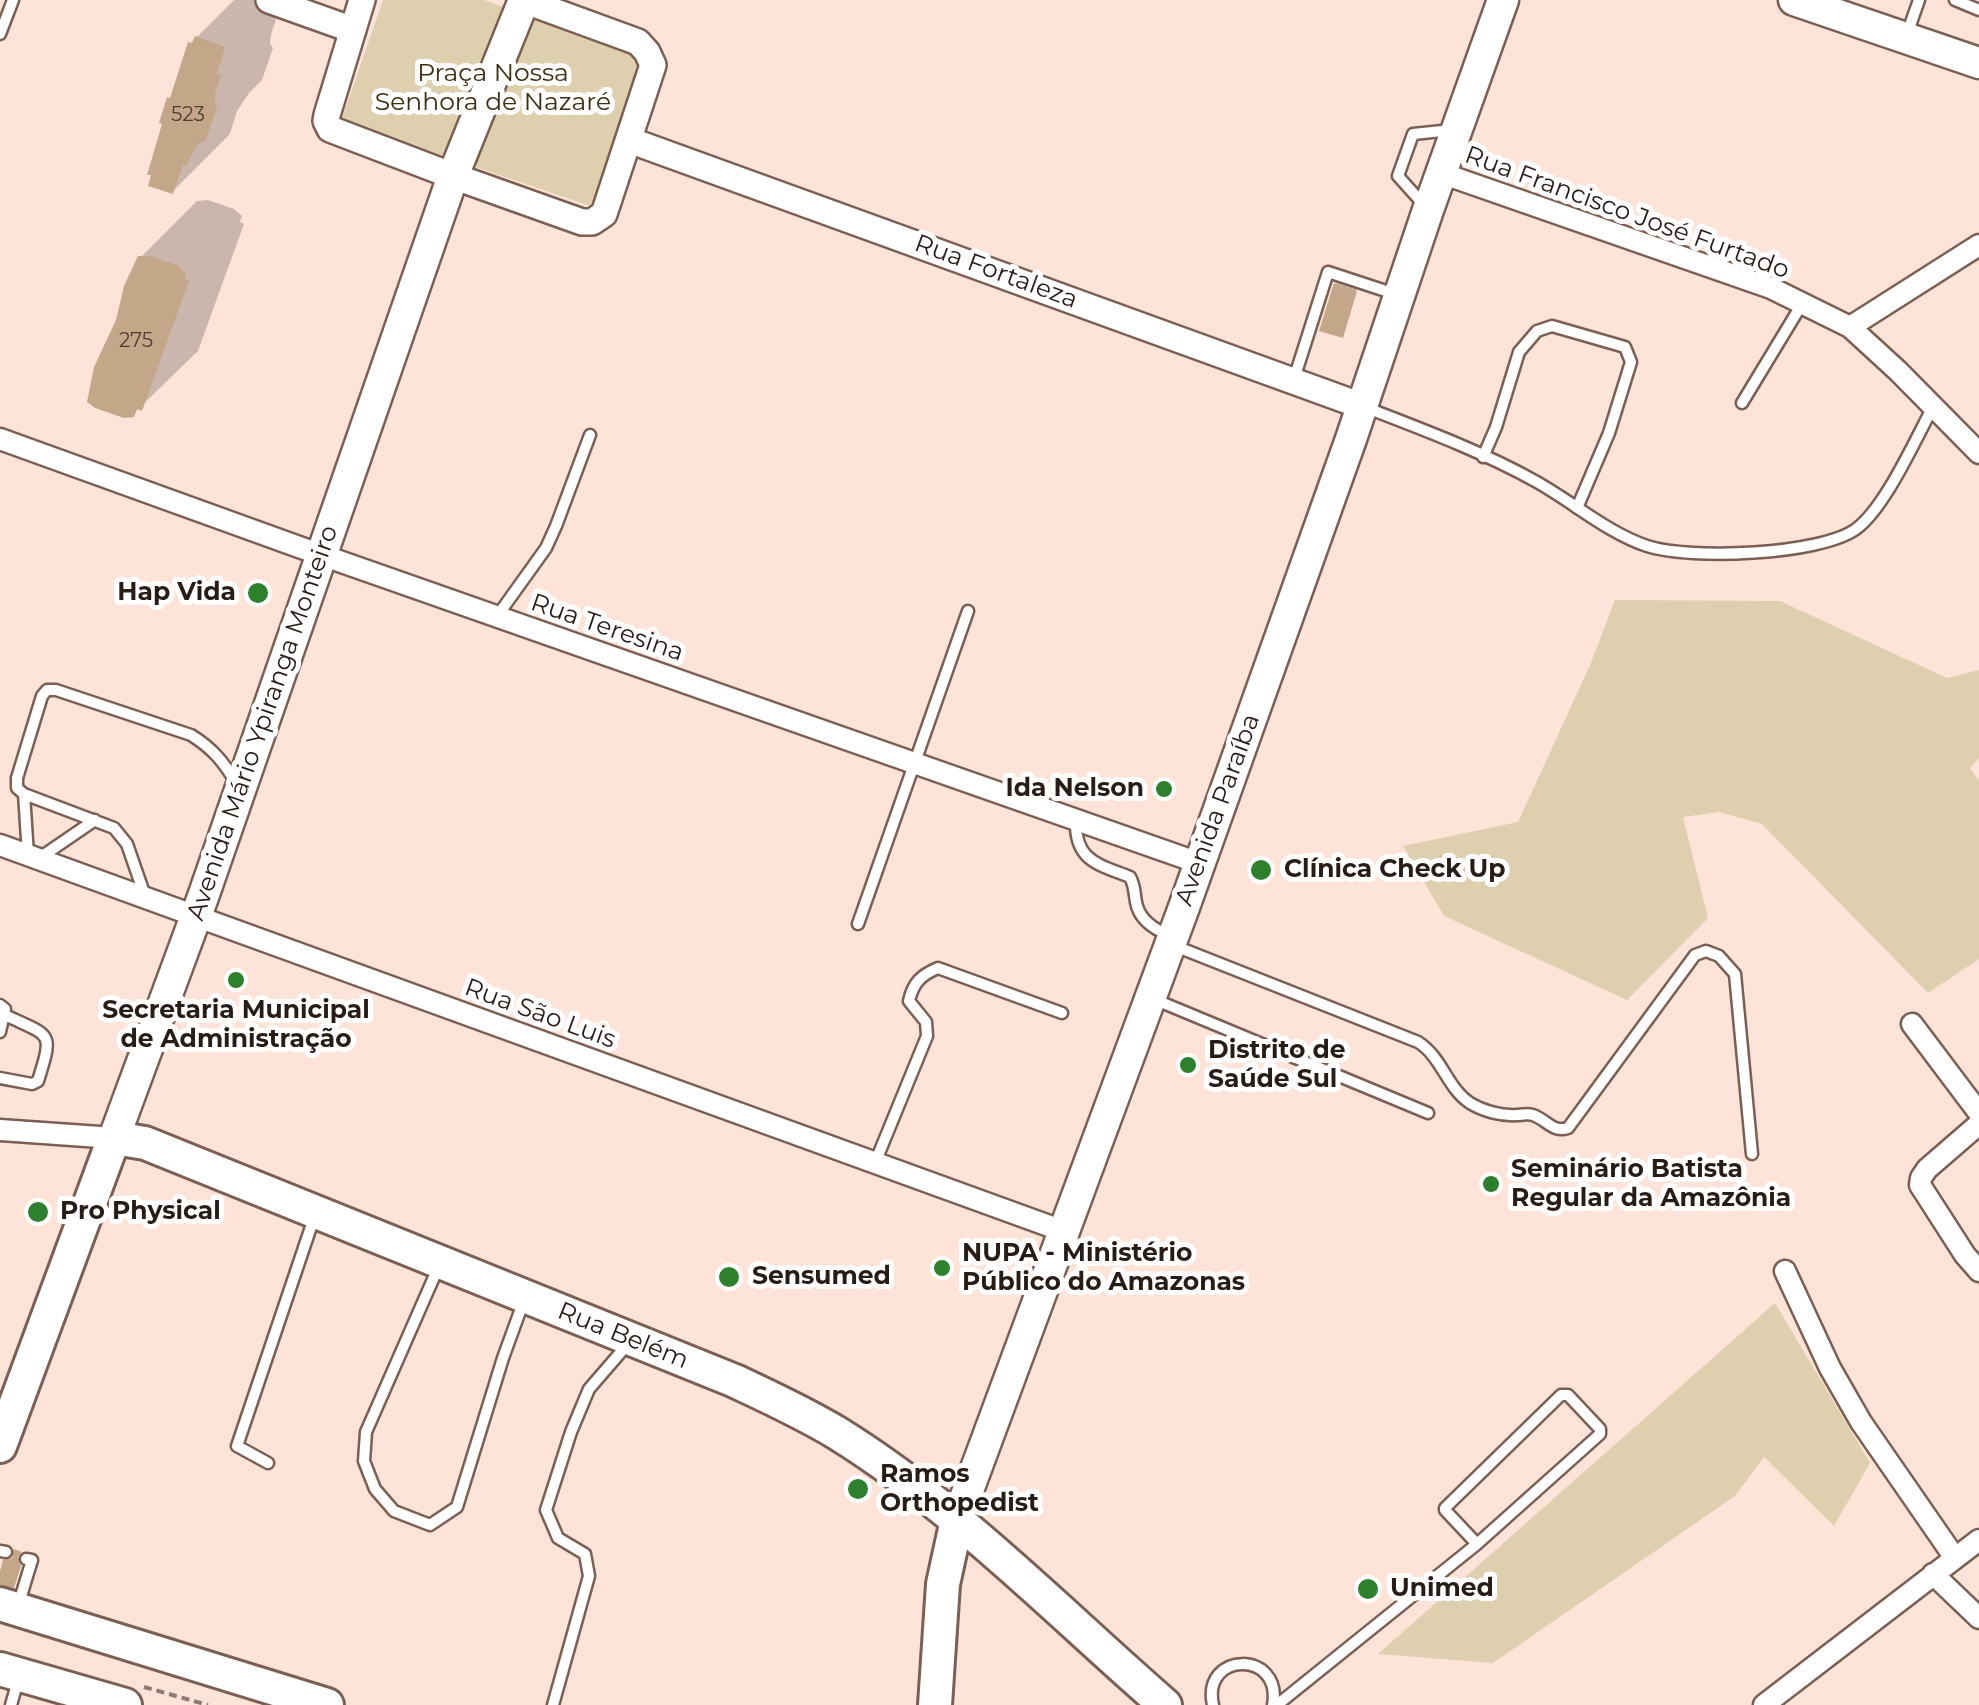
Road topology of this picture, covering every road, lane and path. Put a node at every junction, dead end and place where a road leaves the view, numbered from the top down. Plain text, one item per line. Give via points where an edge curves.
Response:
1 (14, 0) edge
2 (268, 0) edge
3 (362, 0) edge
4 (524, 0) edge
5 (1503, 0) edge
6 (1794, 0) edge
7 (1920, 0) edge
8 (1955, 0) edge
9 (1979, 10) edge
10 (353, 30) junction
11 (0, 34) edge
12 (1906, 38) junction
13 (1979, 63) edge
14 (1456, 130) junction
15 (629, 140) junction
16 (1441, 173) junction
17 (452, 176) junction
18 (1428, 210) junction
19 (1979, 245) edge
20 (1398, 295) junction
21 (1802, 304) junction
22 (1850, 326) junction
23 (1294, 380) junction
24 (1742, 403) dead end
25 (1362, 406) junction
26 (1933, 407) junction
27 (590, 435) dead end
28 (0, 439) edge
29 (1979, 453) edge
30 (1483, 457) junction
31 (1577, 508) junction
32 (321, 554) junction
33 (968, 612) dead end
34 (497, 616) junction
35 (915, 763) junction
36 (240, 790) junction
37 (24, 794) junction
38 (1076, 819) junction
39 (96, 820) junction
40 (0, 845) edge
41 (33, 857) junction
42 (1199, 863) junction
43 (145, 897) junction
44 (196, 916) junction
45 (858, 924) dead end
46 (1171, 940) junction
47 (1150, 998) junction
48 (3, 1010) edge
49 (1062, 1013) dead end
50 (1912, 1024) dead end
51 (0, 1032) edge
52 (0, 1078) edge
53 (1428, 1113) dead end
54 (1979, 1113) edge
55 (1979, 1124) edge
56 (0, 1130) edge
57 (114, 1138) junction
58 (1752, 1154) dead end
59 (875, 1162) junction
60 (316, 1212) junction
61 (1062, 1231) junction
62 (441, 1262) junction
63 (1785, 1271) dead end
64 (1979, 1271) edge
65 (526, 1297) junction
66 (632, 1340) junction
67 (0, 1446) edge
68 (268, 1463) dead end
69 (957, 1520) junction
70 (1979, 1540) edge
71 (1477, 1544) junction
72 (1955, 1558) junction
73 (26, 1559) dead end
74 (1933, 1574) junction
75 (9, 1607) edge
76 (1979, 1618) edge
77 (10, 1683) edge
78 (82, 1699) edge
79 (125, 1705) edge
80 (326, 1705) edge
81 (553, 1705) edge
82 (935, 1705) edge
83 (1165, 1705) edge
84 (1213, 1705) edge
85 (1275, 1705) edge
86 (1764, 1705) edge

1 - 11 lane
2 - 10 street
3 - 10 street
4 - 15 street via 622,35 647,52 652,66
4 - 17 main road, Avenida Mário Ypiranga Monteiro
5 - 14 main road, Avenida Paraíba
6 - 12 main road
7 - 12 lane
8 - 9 lane
10 - 17 street via 327,126
12 - 13 main road
14 - 16 main road, Avenida Paraíba
14 - 18 lane via 1413,134 1398,176
15 - 17 street via 604,214 592,222
15 - 23 street, Rua Fortaleza
16 - 18 main road, Avenida Paraíba
16 - 21 street, Rua Francisco José Furtado
17 - 32 main road, Avenida Mário Ypiranga Monteiro
18 - 20 main road, Avenida Paraíba
19 - 22 street
20 - 23 lane via 1328,272
20 - 25 main road, Avenida Paraíba
21 - 22 street, Rua Francisco José Furtado
21 - 24 lane
22 - 26 street, Rua Francisco José Furtado
23 - 25 street, Rua Fortaleza
25 - 30 lane
25 - 42 main road, Avenida Paraíba
26 - 29 street, Rua Francisco José Furtado
26 - 31 lane via 1877,509 1858,528 1817,546 1681,553 1623,536
27 - 34 lane via 546,548
28 - 32 street, Rua Teresina
30 - 31 lane
30 - 31 lane via 1520,352 1537,332 1552,326 1625,347 1631,362 1610,433
32 - 34 street, Rua Teresina
32 - 36 main road, Avenida Mário Ypiranga Monteiro
33 - 35 lane
34 - 35 street, Rua Teresina
35 - 38 street, Rua Teresina
35 - 45 lane
36 - 37 lane via 222,759 191,735 48,690 17,778
36 - 44 main road, Avenida Mário Ypiranga Monteiro
37 - 39 lane
37 - 41 lane
38 - 42 street, Rua Teresina
38 - 46 lane via 1086,856 1130,877 1136,907
39 - 41 lane
39 - 43 lane via 127,844
40 - 41 street, Rua São Luis
41 - 43 street, Rua São Luis
42 - 46 main road, Avenida Paraíba
43 - 44 street, Rua São Luis
44 - 57 main road, Avenida Mário Ypiranga Monteiro
44 - 59 street, Rua São Luis
46 - 47 main road, Avenida Paraíba
46 - 58 lane via 1418,1042 1468,1101 1534,1116 1563,1131 1695,955 1706,951 1735,974
47 - 53 lane
47 - 61 main road, Avenida Paraíba
48 - 51 lane
48 - 52 lane via 41,1032 49,1047 38,1081
49 - 59 lane via 938,968 922,974 909,1001 926,1022 927,1036
50 - 54 street
55 - 64 street via 1921,1178 1922,1190
56 - 57 street, Rua Belém
57 - 60 main road, Rua Belém via 145,1143
57 - 67 main road, Avenida Mário Ypiranga Monteiro
59 - 61 street, Rua São Luis
60 - 62 main road, Rua Belém
60 - 68 lane via 237,1446
61 - 69 main road, Avenida Paraíba
62 - 65 main road, Rua Belém
62 - 65 lane via 366,1432 364,1461 374,1488 394,1511 430,1525 457,1507
63 - 72 street via 1861,1422
65 - 66 main road, Rua Belém
66 - 69 main road, Rua Belém via 821,1424
66 - 81 lane via 588,1389 546,1510 558,1538 584,1554 589,1576
69 - 82 main road, Avenida Paraíba via 939,1620
69 - 83 main road, Rua Belém
70 - 72 street
71 - 71 lane via 1600,1434 1568,1395 1445,1508
71 - 85 lane
72 - 74 street
73 - 75 lane via 32,1560
74 - 76 street
74 - 86 street
75 - 80 main road
77 - 78 main road
78 - 79 main road
84 - 85 lane via 1215,1679 1240,1664 1266,1674

